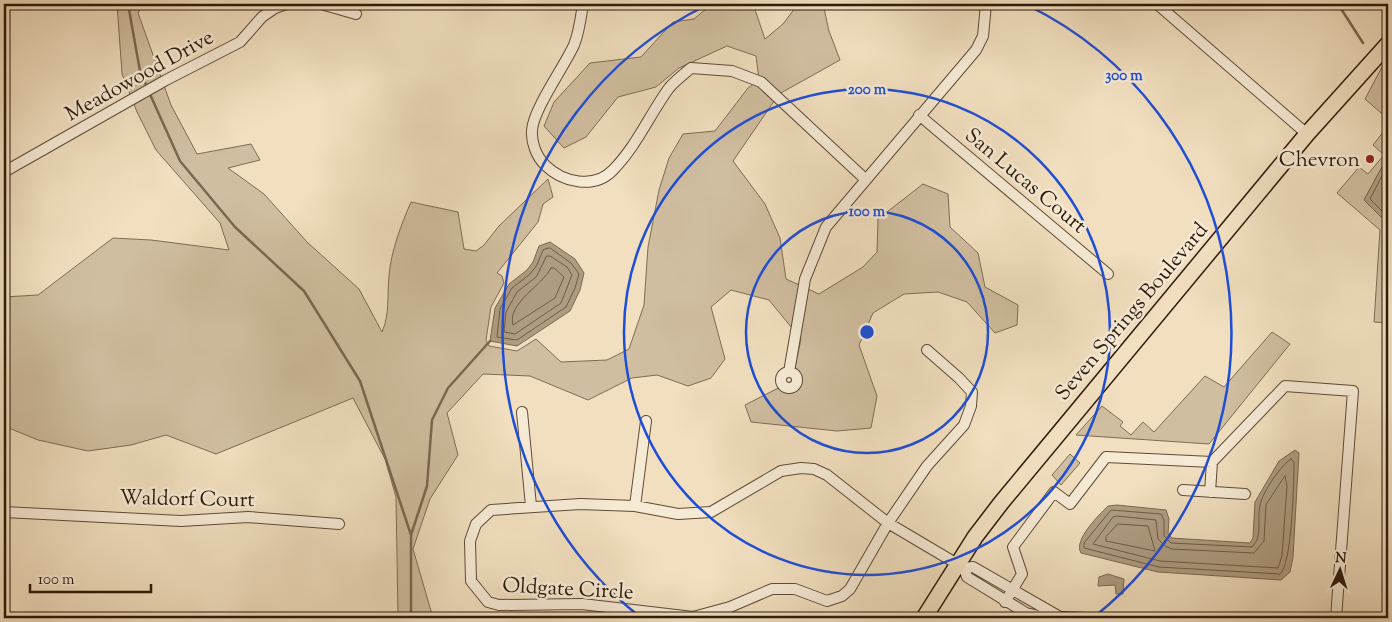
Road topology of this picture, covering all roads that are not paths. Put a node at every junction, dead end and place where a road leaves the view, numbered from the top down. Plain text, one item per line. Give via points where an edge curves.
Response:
1 (286, 4) edge
2 (321, 4) edge
3 (583, 4) edge
4 (986, 4) edge
5 (1157, 4) edge
6 (356, 14) dead end
7 (1388, 44) edge
8 (920, 115) junction
9 (1307, 134) junction
10 (4, 172) edge
11 (865, 179) junction
12 (1108, 274) dead end
13 (927, 350) dead end
14 (790, 372) dead end
15 (522, 412) dead end
16 (646, 421) dead end
17 (1212, 462) junction
18 (1183, 490) dead end
19 (1210, 492) junction
20 (1245, 494) dead end
21 (531, 506) junction
22 (635, 506) junction
23 (4, 512) edge
24 (888, 523) junction
25 (339, 524) dead end
26 (961, 566) junction
27 (1012, 591) junction
28 (1005, 602) junction
29 (1060, 617) junction
30 (924, 618) edge
31 (1087, 618) edge
32 (1336, 618) edge

1 - 10 street, Meadowood Drive via 262,17 240,42
2 - 6 street
3 - 11 street via 575,43 536,115 532,130 540,160 553,173 582,182 612,172 670,86 692,68 732,71 761,82
4 - 8 street via 984,36 976,50
5 - 9 street
7 - 9 main road, Seven Springs Boulevard
8 - 11 street
8 - 12 street, San Lucas Court
9 - 26 main road, Seven Springs Boulevard via 989,518
11 - 14 street via 826,227 805,279
13 - 24 street via 972,392 971,406 964,425 927,466
15 - 21 street
16 - 22 street
17 - 19 street
17 - 27 street via 1106,457 1070,504 1054,492 1013,547 1022,574
17 - 32 street via 1285,386 1353,391
18 - 19 street
19 - 20 street
21 - 22 street, Oldgate Circle
21 - 24 street, Oldgate Circle via 491,510 476,524 470,541 472,580 488,602 499,605 582,604 693,617 730,607 772,589 794,589 827,601 842,596 850,589
22 - 24 street, Oldgate Circle via 678,514 711,512 781,471 800,468 814,469 827,475
23 - 25 street, Waldorf Court via 181,521 248,517
24 - 26 street, Oldgate Circle
26 - 27 street via 973,567
26 - 28 street via 967,577
26 - 30 main road, Seven Springs Boulevard
27 - 28 street
27 - 29 street
28 - 29 street via 1026,613
29 - 31 street

